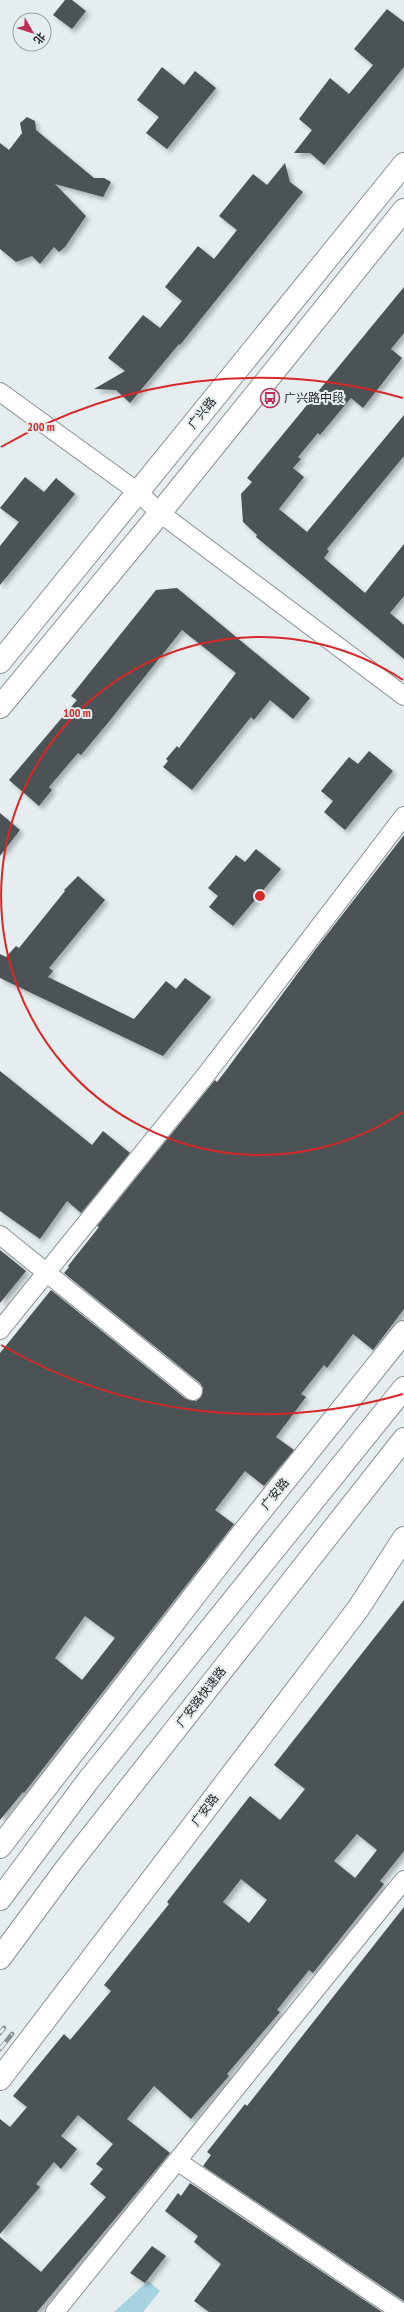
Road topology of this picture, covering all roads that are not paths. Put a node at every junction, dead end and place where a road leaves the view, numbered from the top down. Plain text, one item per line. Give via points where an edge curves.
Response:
1 (404, 164) edge
2 (404, 210) edge
3 (0, 392) edge
4 (138, 492) junction
5 (160, 514) junction
6 (0, 662) edge
7 (404, 696) edge
8 (0, 707) edge
9 (404, 816) edge
10 (0, 1235) edge
11 (47, 1272) junction
12 (0, 1330) edge
13 (404, 1332) edge
14 (404, 1345) edge
15 (377, 1366) junction
16 (404, 1388) edge
17 (193, 1391) dead end
18 (404, 1439) edge
19 (401, 1541) edge
20 (0, 1847) edge
21 (404, 1880) edge
22 (0, 1899) edge
23 (0, 1958) edge
24 (0, 2079) edge
25 (177, 2161) junction
26 (54, 2312) edge
27 (401, 2312) edge

1 - 4 main road, 广兴路
2 - 5 main road
3 - 4 street
4 - 5 street
4 - 6 main road, 广兴路
5 - 7 street
5 - 8 main road
9 - 11 street via 205,1076
10 - 11 street
11 - 12 street
11 - 17 street
13 - 15 main road, 广安路
14 - 15 main road
15 - 20 main road, 广安路 via 243,1533
16 - 22 main road via 87,1782
18 - 23 main road, 广安路快速路 via 68,1866
19 - 24 main road, 广安路 via 358,1609
21 - 25 street
25 - 26 street
25 - 27 street

